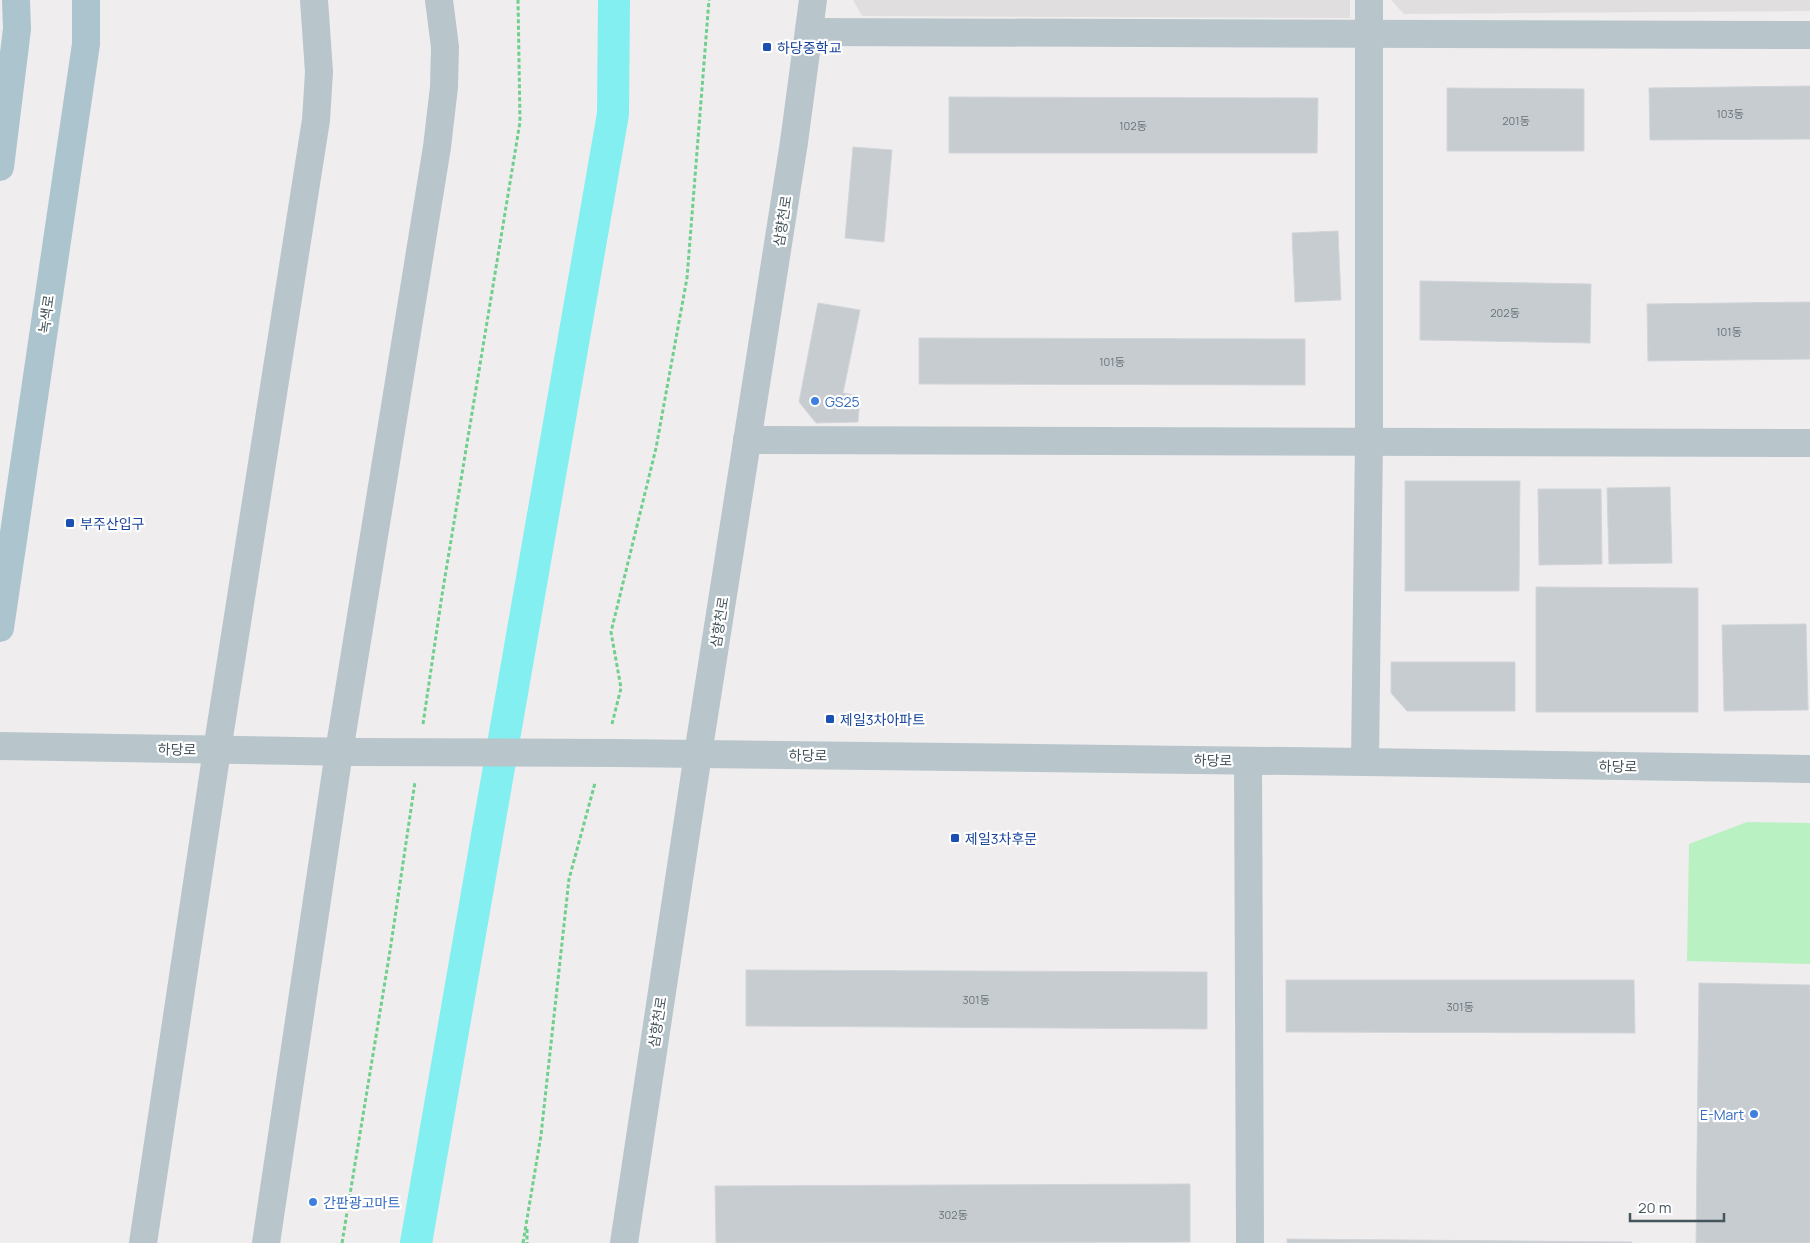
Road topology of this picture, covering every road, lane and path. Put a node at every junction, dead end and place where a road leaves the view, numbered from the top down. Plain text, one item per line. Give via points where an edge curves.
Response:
1 (16, 0) edge
2 (86, 0) edge
3 (314, 0) edge
4 (439, 0) edge
5 (518, 0) edge
6 (708, 0) edge
7 (813, 0) edge
8 (1369, 0) edge
9 (809, 32) junction
10 (1369, 33) junction
11 (1810, 35) edge
12 (0, 167) edge
13 (747, 440) junction
14 (1369, 441) junction
15 (1810, 443) edge
16 (0, 628) edge
17 (611, 726) dead end
18 (422, 733) dead end
19 (0, 746) edge
20 (217, 750) junction
21 (346, 752) junction
22 (698, 754) junction
23 (1248, 761) junction
24 (1365, 762) junction
25 (1810, 769) edge
26 (416, 773) dead end
27 (598, 774) dead end
28 (526, 1222) junction
29 (342, 1242) edge
30 (143, 1243) edge
31 (266, 1243) edge
32 (523, 1243) edge
33 (527, 1243) edge
34 (624, 1243) edge
35 (1250, 1243) edge

1 - 12 main road via 17,29
2 - 16 main road, 녹색로 via 86,44
3 - 20 street via 319,72 316,120
4 - 21 street via 445,47 437,147
5 - 18 path via 520,122
6 - 17 path via 687,278 656,448 611,632 621,688
7 - 9 street, 삼향천로
8 - 10 street
9 - 10 street
9 - 13 street, 삼향천로
10 - 11 street
10 - 14 street
13 - 14 street
13 - 22 street, 삼향천로
14 - 15 street
14 - 24 street
19 - 20 street, 하당로
20 - 21 street, 하당로
20 - 30 street
21 - 22 street, 하당로, bridge
21 - 31 street
22 - 23 street, 하당로
22 - 34 street, 삼향천로
23 - 24 street, 하당로
23 - 35 street
24 - 25 street, 하당로
26 - 29 path
27 - 28 path via 569,879 541,1135
28 - 32 path
28 - 33 path

